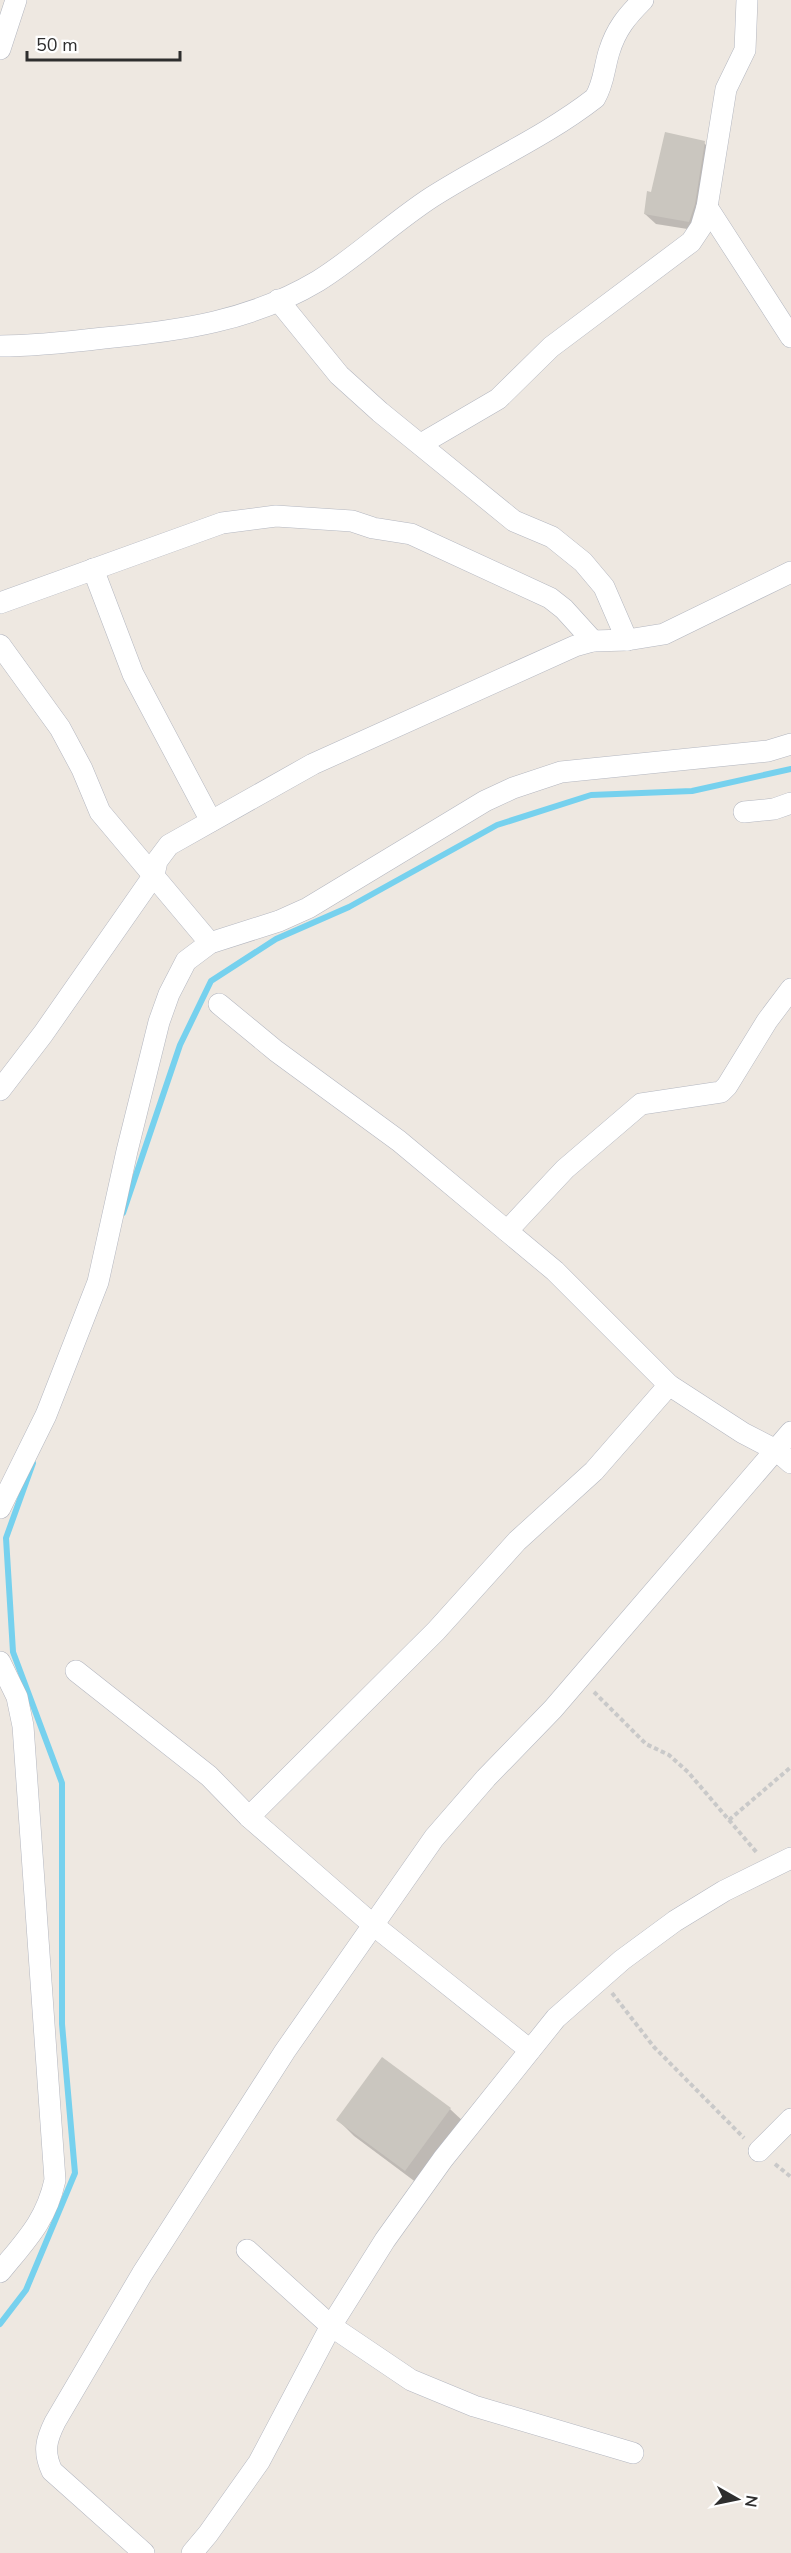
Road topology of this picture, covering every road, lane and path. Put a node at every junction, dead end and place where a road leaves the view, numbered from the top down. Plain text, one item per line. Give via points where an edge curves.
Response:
1 (16, 0) edge
2 (643, 0) edge
3 (747, 0) edge
4 (0, 49) edge
5 (707, 207) junction
6 (278, 300) junction
7 (791, 337) edge
8 (0, 346) edge
9 (421, 444) junction
10 (93, 568) junction
11 (791, 572) edge
12 (0, 603) edge
13 (627, 640) junction
14 (593, 641) junction
15 (0, 645) edge
16 (791, 744) edge
17 (791, 803) edge
18 (744, 812) dead end
19 (211, 821) junction
20 (154, 875) junction
21 (210, 943) junction
22 (791, 989) edge
23 (219, 1004) dead end
24 (0, 1090) edge
25 (507, 1231) junction
26 (669, 1385) junction
27 (791, 1432) edge
28 (783, 1456) edge
29 (0, 1508) edge
30 (0, 1662) edge
31 (76, 1671) dead end
32 (579, 1676) junction
33 (791, 1767) edge
34 (249, 1817) junction
35 (729, 1820) junction
36 (791, 1858) edge
37 (771, 1870) junction
38 (372, 1924) junction
39 (600, 1979) junction
40 (530, 2050) junction
41 (791, 2119) edge
42 (759, 2151) junction
43 (791, 2177) edge
44 (247, 2250) dead end
45 (0, 2272) edge
46 (331, 2326) junction
47 (633, 2453) dead end
48 (144, 2553) edge
49 (192, 2553) edge

1 - 4 street
2 - 6 street via 622,21 595,98 430,198 316,282
3 - 5 street via 745,50 726,89
5 - 7 street
5 - 9 street via 691,242 550,347 498,399
6 - 8 street via 217,323 178,331
6 - 9 street via 339,375
9 - 13 street via 514,521 552,537 583,562 604,587
10 - 12 street
10 - 14 street via 222,523 276,516 352,521 411,534 550,598
10 - 19 street via 133,674
11 - 13 street via 664,634
13 - 14 street
14 - 19 street via 313,764
15 - 20 street via 60,728 100,812
16 - 21 street via 768,751 561,772 513,788 308,908
17 - 18 street
19 - 20 street via 169,845 157,861
20 - 21 street
20 - 24 street
21 - 29 street via 186,961 169,994 127,1151 98,1282 46,1415
22 - 25 street via 721,1092 641,1104 565,1169
23 - 25 street via 399,1141
25 - 26 street via 555,1271
26 - 28 street
26 - 34 street via 594,1471 517,1541 436,1631
27 - 28 street
28 - 32 street
30 - 45 street via 17,1697 23,1726 55,2180 50,2202 37,2226
31 - 34 street via 209,1776
32 - 35 path via 646,1744 669,1755 688,1772
32 - 38 street via 434,1838
33 - 35 path
34 - 38 street
35 - 37 path
36 - 37 street
37 - 39 street via 724,1891 675,1921
38 - 40 street
38 - 48 street via 153,2255 48,2437 45,2448 52,2471
39 - 40 street via 556,2018
39 - 42 path via 654,2047
40 - 46 street via 417,2195
41 - 42 street
42 - 43 path
44 - 46 street
46 - 47 street via 411,2380 439,2393
46 - 49 street via 259,2462

